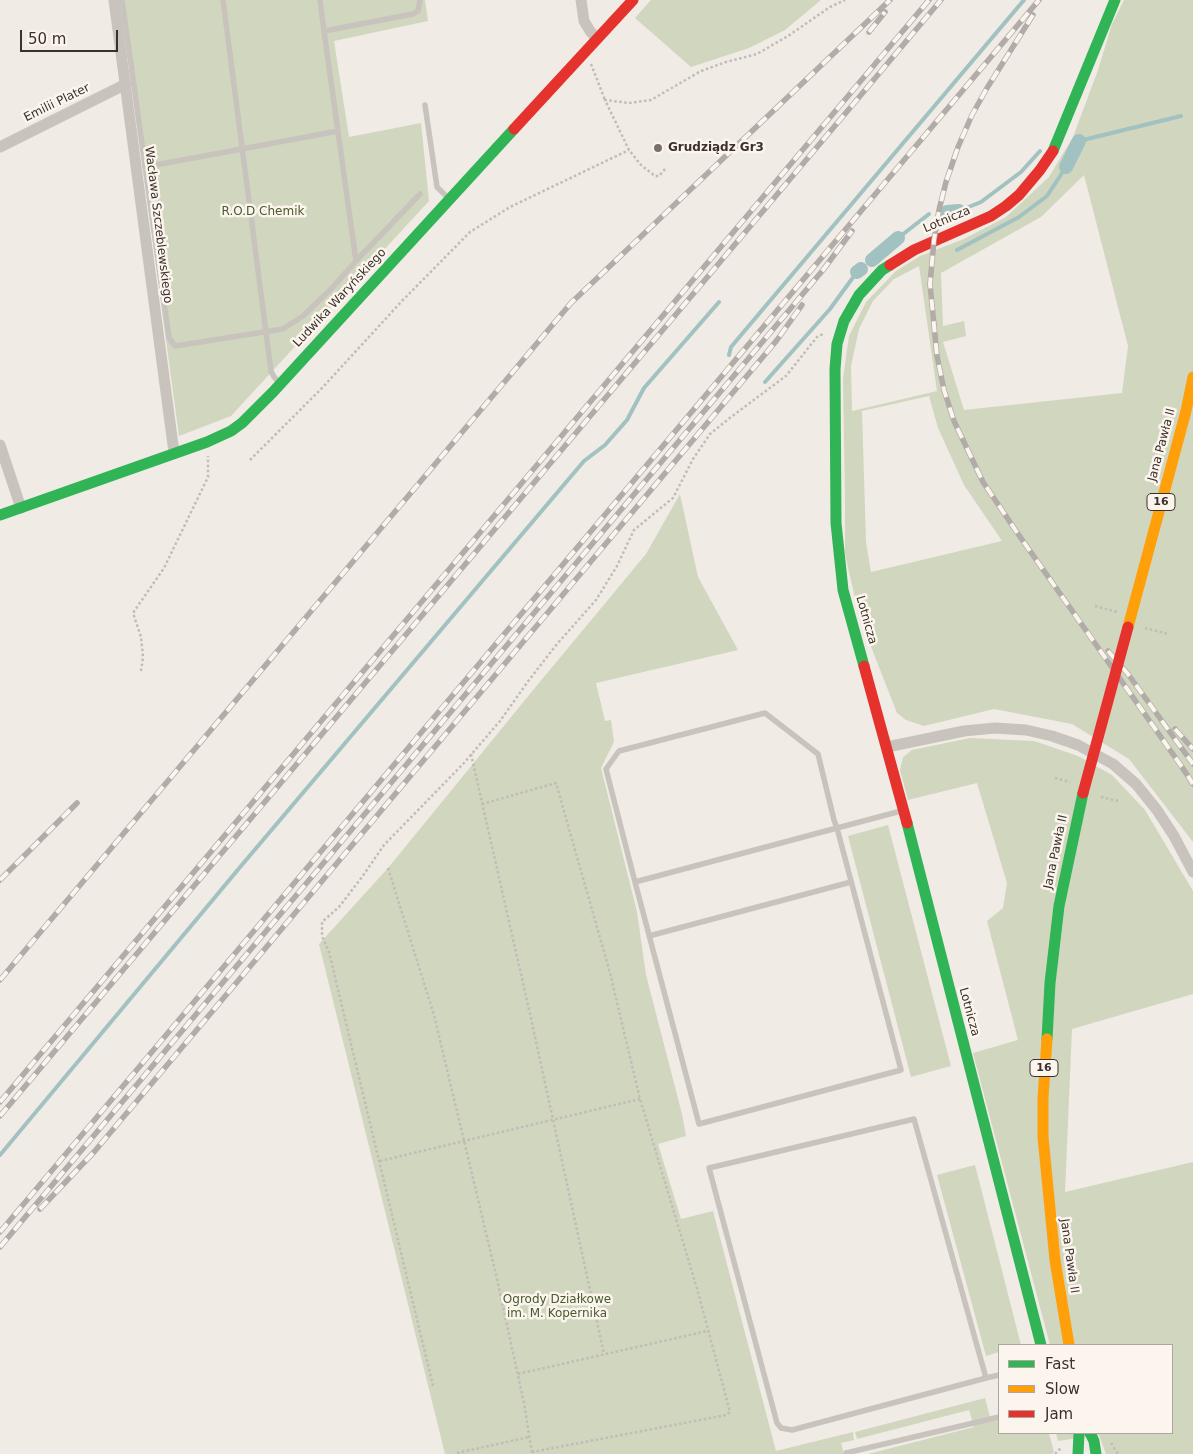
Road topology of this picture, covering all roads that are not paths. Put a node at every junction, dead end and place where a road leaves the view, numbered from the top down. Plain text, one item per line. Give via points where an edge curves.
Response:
1 (114, 0) edge
2 (122, 0) edge
3 (223, 0) edge
4 (320, 0) edge
5 (420, 0) edge
6 (581, 0) edge
7 (633, 0) edge
8 (1115, 0) edge
9 (324, 31) junction
10 (597, 38) junction
11 (126, 84) junction
12 (424, 105) dead end
13 (338, 131) junction
14 (0, 147) edge
15 (242, 149) junction
16 (145, 167) junction
17 (420, 194) dead end
18 (450, 200) junction
19 (356, 261) junction
20 (265, 331) junction
21 (1193, 377) edge
22 (281, 384) junction
23 (0, 445) edge
24 (175, 453) junction
25 (21, 508) junction
26 (0, 515) edge
27 (887, 747) junction
28 (903, 811) junction
29 (837, 828) junction
30 (1193, 872) edge
31 (635, 882) junction
32 (852, 882) junction
33 (649, 936) junction
34 (1041, 1344) edge
35 (1069, 1344) edge
36 (998, 1375) edge
37 (986, 1378) junction
38 (998, 1417) edge
39 (1079, 1434) edge
40 (1091, 1434) edge
41 (846, 1453) edge
42 (1078, 1454) edge
43 (1096, 1454) edge

1 - 11 street, Wacława Szczeblewskiego
2 - 16 lane
3 - 15 lane
4 - 9 lane
5 - 9 lane via 418,11 413,14
6 - 10 street via 584,21
7 - 10 street, Ludwika Waryńskiego
8 - 27 street, Lotnicza via 1052,154 1030,183 991,216 914,250 882,270 859,295 839,337 834,369 836,514 843,590
9 - 13 lane
10 - 18 street, Ludwika Waryńskiego
11 - 14 street, Emilii Plater
11 - 24 street, Wacława Szczeblewskiego
12 - 18 lane via 437,187
13 - 15 lane
13 - 19 lane
15 - 16 lane
15 - 20 lane
16 - 20 lane via 169,338 175,346
17 - 19 lane
18 - 22 street, Ludwika Waryńskiego
19 - 20 lane via 303,316 284,328
20 - 22 lane via 271,372
21 - 35 street, Jana Pawła II / 16, bridge via 1083,793 1059,906 1050,983 1043,1137 1055,1260
22 - 24 street, Ludwika Waryńskiego via 242,423 207,442
23 - 25 street
24 - 25 street, Ludwika Waryńskiego
25 - 26 street, Ludwika Waryńskiego
27 - 28 street, Lotnicza
27 - 30 street via 995,728 1026,730 1078,745 1113,764 1136,784 1174,836
28 - 29 lane
28 - 34 street, Lotnicza
29 - 31 lane
29 - 31 lane via 818,754 764,713 619,751 606,769
29 - 32 lane
31 - 33 lane
32 - 33 lane
32 - 33 lane via 901,1070 699,1124
36 - 37 lane
37 - 37 lane via 792,1430 781,1428 774,1413 709,1168 914,1119
38 - 41 lane
39 - 42 street
40 - 43 street

